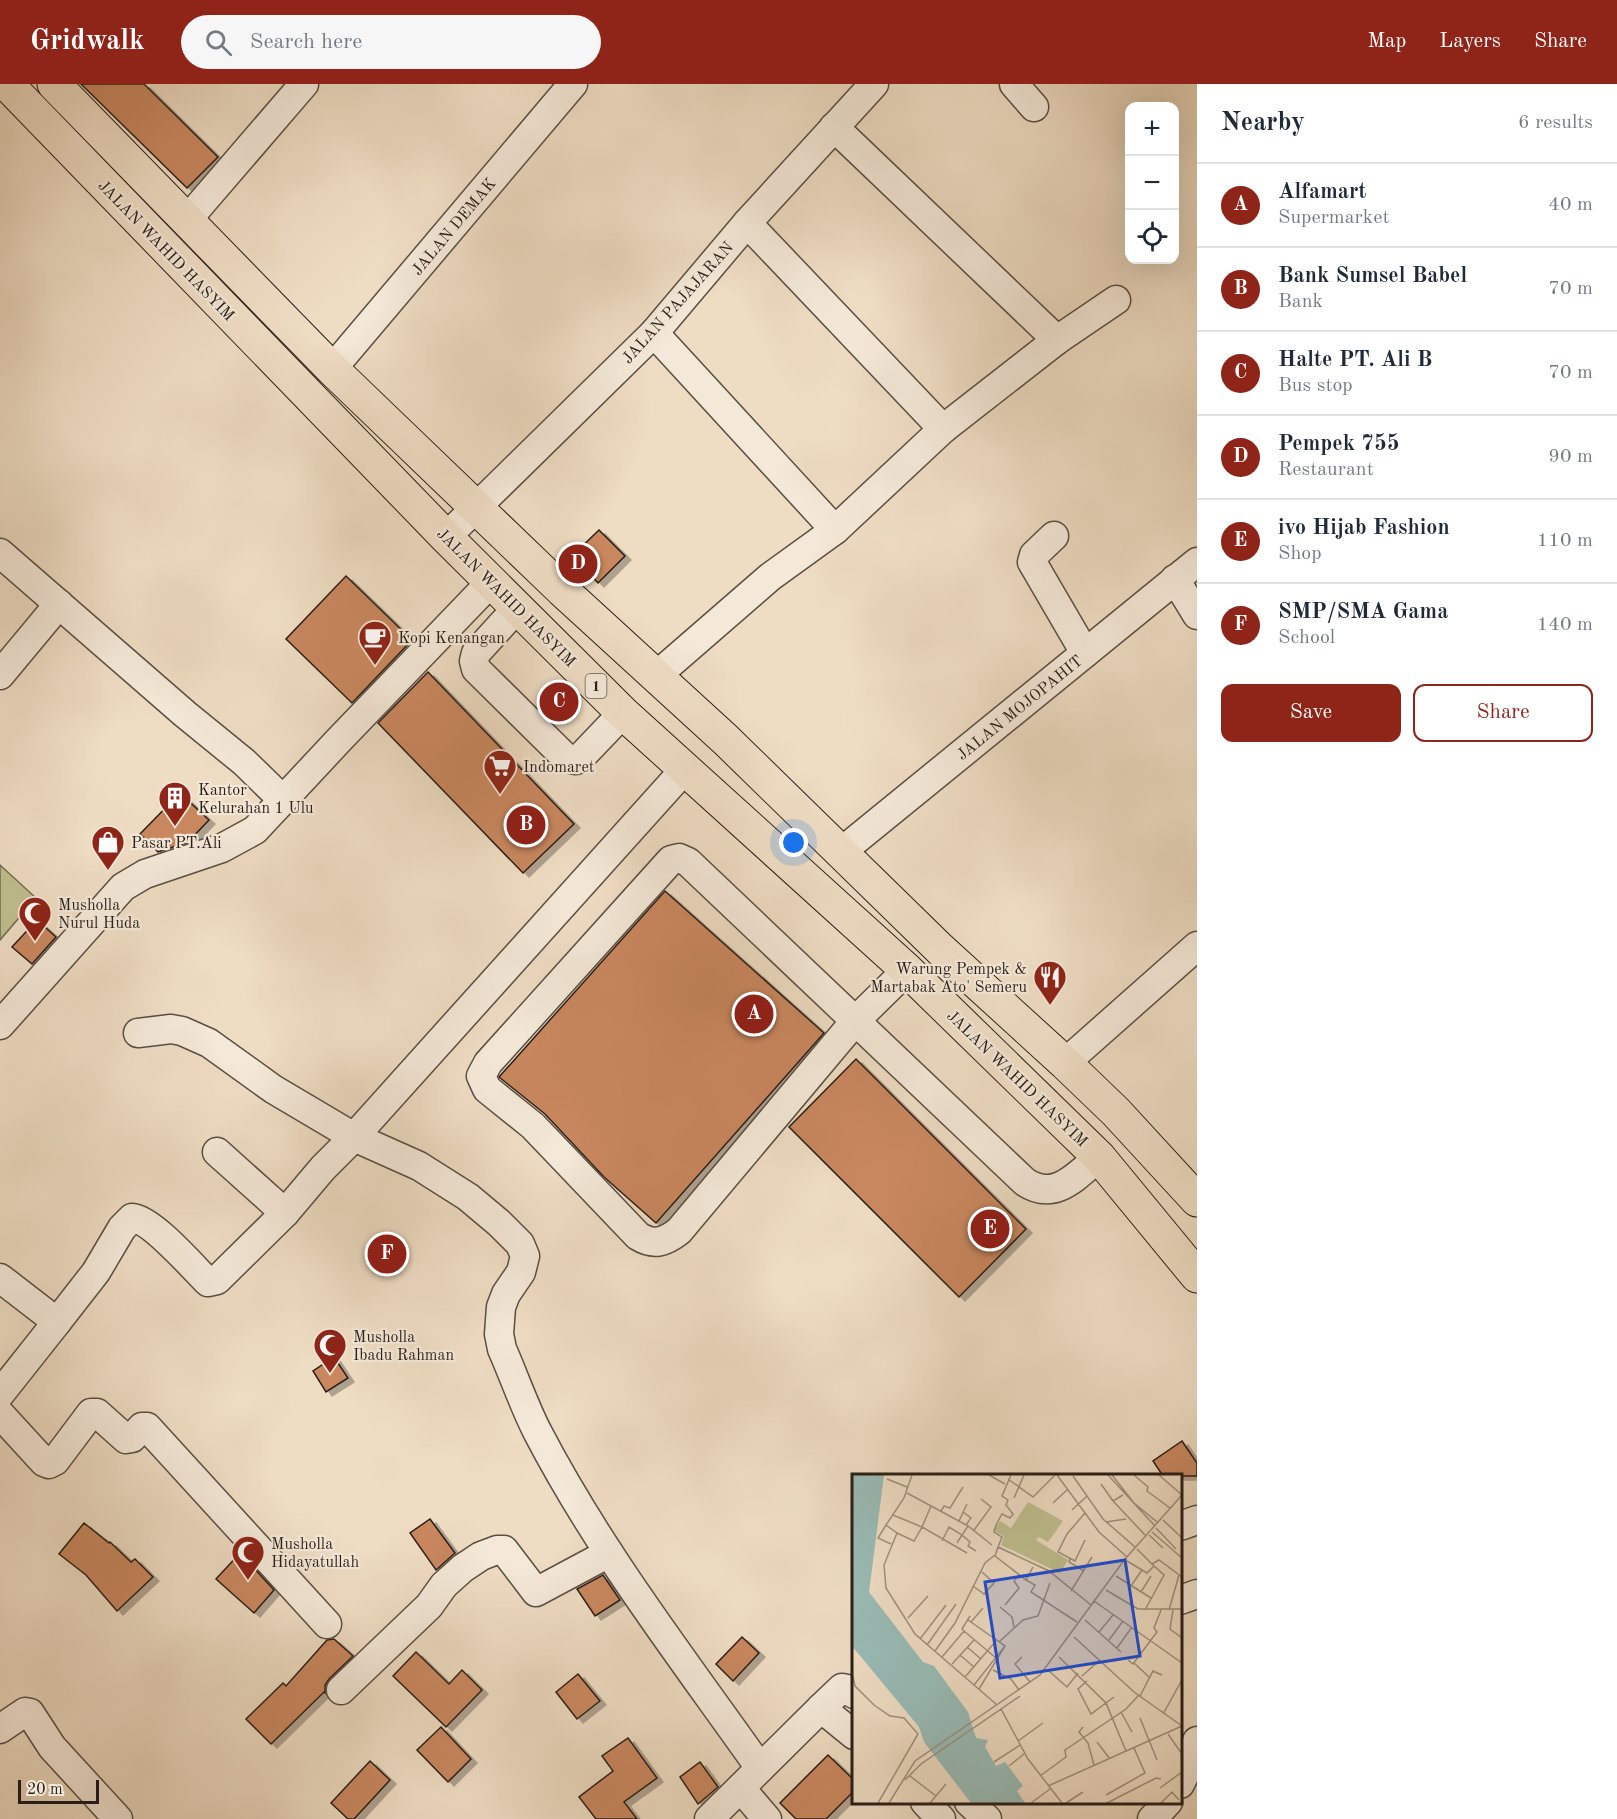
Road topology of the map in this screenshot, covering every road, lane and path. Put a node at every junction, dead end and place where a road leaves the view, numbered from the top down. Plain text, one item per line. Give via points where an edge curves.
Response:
1 (7, 84) edge
2 (54, 84) edge
3 (304, 84) edge
4 (573, 84) edge
5 (874, 84) edge
6 (1014, 84) edge
7 (1034, 107) dead end
8 (834, 127) junction
9 (188, 220) junction
10 (747, 223) junction
11 (1116, 300) dead end
12 (654, 333) junction
13 (1058, 340) junction
14 (332, 369) junction
15 (944, 429) junction
16 (476, 507) junction
17 (835, 530) junction
18 (1054, 536) dead end
19 (446, 537) junction
20 (0, 553) edge
21 (1186, 570) edge
22 (492, 581) junction
23 (58, 604) junction
24 (518, 608) junction
25 (1197, 615) edge
26 (1085, 653) junction
27 (0, 675) edge
28 (656, 676) junction
29 (623, 713) junction
30 (686, 768) junction
31 (283, 800) junction
32 (841, 852) junction
33 (1197, 946) edge
34 (907, 970) junction
35 (856, 1020) junction
36 (0, 1025) edge
37 (138, 1033) dead end
38 (1065, 1063) junction
39 (354, 1137) junction
40 (217, 1152) dead end
41 (1099, 1157) junction
42 (1197, 1200) edge
43 (285, 1213) junction
44 (1197, 1276) edge
45 (0, 1278) edge
46 (57, 1322) junction
47 (0, 1394) edge
48 (0, 1414) edge
49 (1197, 1520) edge
50 (1182, 1525) edge
51 (609, 1553) junction
52 (1197, 1594) edge
53 (1182, 1599) edge
54 (327, 1624) dead end
55 (341, 1690) dead end
56 (852, 1693) edge
57 (821, 1708) junction
58 (0, 1729) edge
59 (852, 1733) edge
60 (1197, 1741) edge
61 (760, 1768) junction
62 (1182, 1780) edge
63 (926, 1804) edge
64 (970, 1804) edge
65 (1167, 1804) edge
66 (118, 1819) edge
67 (709, 1819) edge
68 (941, 1819) edge
69 (987, 1819) edge
70 (1152, 1819) edge

1 - 19 highway, JALAN WAHID HASYIM / 1
2 - 9 highway
3 - 9 street
4 - 14 street, JALAN DEMAK
5 - 8 street, JALAN PAJAJARAN
6 - 7 street
8 - 10 street, JALAN PAJAJARAN
8 - 13 street
9 - 14 highway
10 - 12 street, JALAN PAJAJARAN
10 - 15 street
11 - 13 street
12 - 16 street, JALAN PAJAJARAN
12 - 17 street
13 - 15 street
14 - 16 highway
15 - 17 street
16 - 19 street, JALAN PAJAJARAN
16 - 28 highway
17 - 28 street via 770,577
18 - 26 street via 1032,562
19 - 22 highway, JALAN WAHID HASYIM / 1
20 - 23 street
21 - 25 street
21 - 26 street, JALAN MOJOPAHIT
22 - 24 highway, JALAN WAHID HASYIM / 1
22 - 31 street
23 - 27 street
23 - 31 street via 244,762
24 - 29 highway, JALAN WAHID HASYIM / 1
24 - 29 street via 476,652 474,665 484,677 571,760 581,757
26 - 32 street, JALAN MOJOPAHIT
28 - 32 highway
29 - 30 highway, JALAN WAHID HASYIM / 1
30 - 34 highway, JALAN WAHID HASYIM / 1
30 - 39 street
31 - 36 street via 240,840 145,874 123,887
32 - 38 highway
33 - 38 street
34 - 35 street
34 - 41 highway, JALAN WAHID HASYIM / 1
35 - 35 street via 679,1231 659,1242 638,1236 533,1126 487,1089 481,1077 488,1063 675,859 688,862
35 - 41 street via 1034,1188 1045,1191 1066,1184
37 - 39 street via 171,1029 209,1043 273,1089
38 - 42 highway
39 - 43 street
39 - 51 street via 419,1166 468,1197 522,1248 523,1266 501,1307 502,1348 537,1431
40 - 43 street
41 - 44 highway, JALAN WAHID HASYIM / 1
43 - 46 street via 213,1282 206,1280 141,1220 128,1220 96,1272
45 - 46 street
46 - 47 street
48 - 54 street via 49,1464 91,1413 97,1413 126,1439 142,1427 147,1428
49 - 50 street
51 - 55 street via 536,1592 504,1550 481,1556 451,1578 429,1606
51 - 61 street
52 - 53 street
56 - 57 street via 842,1688
57 - 59 street
57 - 61 street
58 - 66 street via 25,1712 30,1713 52,1748
60 - 62 street
61 - 67 street
63 - 68 street
64 - 69 street
65 - 70 street

